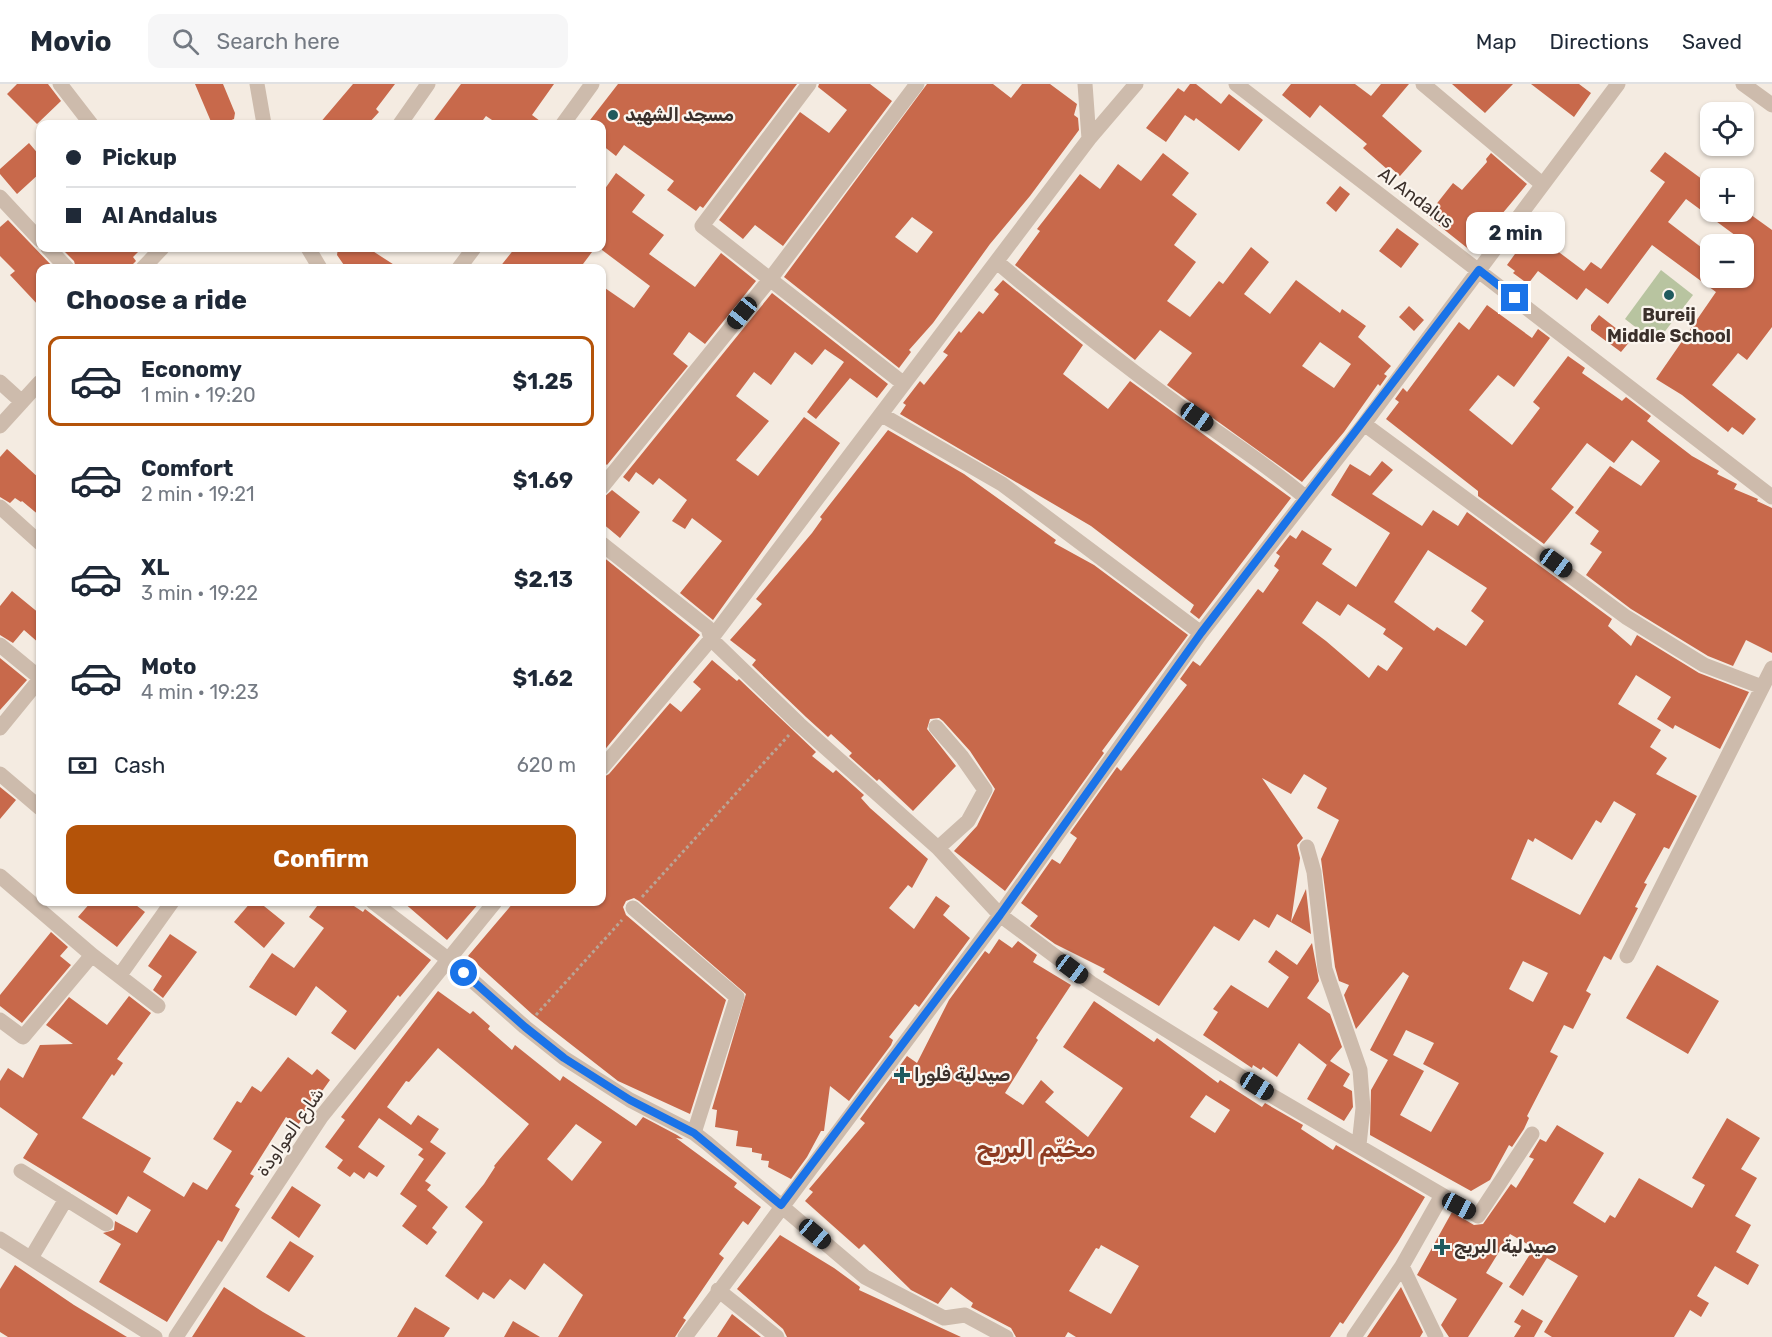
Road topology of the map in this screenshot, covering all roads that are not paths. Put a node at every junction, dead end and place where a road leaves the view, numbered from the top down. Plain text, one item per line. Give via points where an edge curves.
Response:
1 (60, 84) edge
2 (428, 84) edge
3 (592, 84) edge
4 (809, 84) edge
5 (917, 84) edge
6 (1085, 84) edge
7 (1136, 84) edge
8 (1236, 84) edge
9 (1423, 84) edge
10 (1618, 84) edge
11 (1743, 84) edge
12 (259, 86) edge
13 (1772, 105) edge
14 (88, 120) edge
15 (263, 120) edge
16 (403, 120) edge
17 (565, 120) edge
18 (1089, 139) junction
19 (1542, 184) junction
20 (0, 197) edge
21 (36, 236) edge
22 (52, 252) edge
23 (158, 252) edge
24 (997, 262) junction
25 (63, 264) edge
26 (147, 264) edge
27 (1479, 270) junction
28 (771, 278) junction
29 (0, 382) edge
30 (904, 384) junction
31 (36, 389) edge
32 (22, 402) junction
33 (882, 415) junction
34 (1364, 423) junction
35 (0, 426) edge
36 (606, 482) edge
37 (1305, 497) junction
38 (1772, 497) edge
39 (0, 507) edge
40 (36, 539) edge
41 (606, 547) edge
42 (1201, 633) junction
43 (711, 639) junction
44 (0, 645) edge
45 (1772, 668) edge
46 (36, 676) edge
47 (36, 684) edge
48 (1762, 687) junction
49 (936, 727) dead end
50 (0, 728) edge
51 (606, 763) edge
52 (0, 774) edge
53 (36, 805) edge
54 (1307, 847) dead end
55 (938, 848) junction
56 (0, 876) edge
57 (378, 906) edge
58 (492, 906) edge
59 (168, 907) edge
60 (633, 908) road end
61 (1000, 915) junction
62 (92, 955) junction
63 (1627, 956) dead end
64 (449, 960) junction
65 (120, 975) junction
66 (158, 1006) dead end
67 (0, 1020) edge
68 (694, 1133) junction
69 (1533, 1134) dead end
70 (1359, 1145) junction
71 (21, 1171) dead end
72 (1441, 1197) junction
73 (66, 1199) junction
74 (781, 1205) junction
75 (106, 1224) dead end
76 (0, 1239) edge
77 (31, 1258) junction
78 (1402, 1266) junction
79 (718, 1290) junction
80 (155, 1337) edge
81 (176, 1337) edge
82 (685, 1337) edge
83 (777, 1337) edge
84 (1006, 1337) edge
85 (1354, 1337) edge
86 (1436, 1337) edge

1 - 14 street
2 - 16 street
3 - 17 street
4 - 28 street via 702,226
5 - 28 street
6 - 18 street
7 - 18 street
8 - 27 street, Al Andalus
9 - 19 street
10 - 19 street
11 - 13 street
12 - 15 street
18 - 24 street
19 - 27 street
20 - 21 street
22 - 25 street
23 - 26 street
24 - 30 street
24 - 37 street via 1063,318
27 - 34 street
27 - 38 street, Al Andalus
28 - 30 street
28 - 36 street
29 - 32 street
30 - 33 street
31 - 32 street
32 - 35 street
33 - 42 street via 1002,484
33 - 43 street
34 - 37 street
34 - 48 street via 1626,617 1704,665
37 - 42 street
39 - 40 street
41 - 43 street via 708,628
42 - 61 street
43 - 51 street
43 - 55 street
44 - 46 street
45 - 48 street
47 - 50 street
48 - 63 street
49 - 55 street via 984,790 968,821
52 - 53 street
54 - 70 street via 1314,872 1325,969 1360,1071 1363,1108
55 - 61 street
56 - 62 street
57 - 64 street
58 - 64 street, شارع العواودة
59 - 65 street
60 - 68 street via 737,997
61 - 70 street via 1090,983
61 - 74 street
62 - 65 street
62 - 67 street via 22,1037
64 - 68 street via 564,1058 630,1100
64 - 81 street, شارع العواودة via 321,1117
65 - 66 street
68 - 74 street
69 - 72 street via 1478,1216
70 - 72 street
71 - 73 street
72 - 78 street
73 - 75 street
73 - 77 street
74 - 79 street
74 - 84 street via 865,1277 944,1318 965,1315
76 - 77 street
77 - 80 street
78 - 85 street
78 - 86 street
79 - 82 street
79 - 83 street

